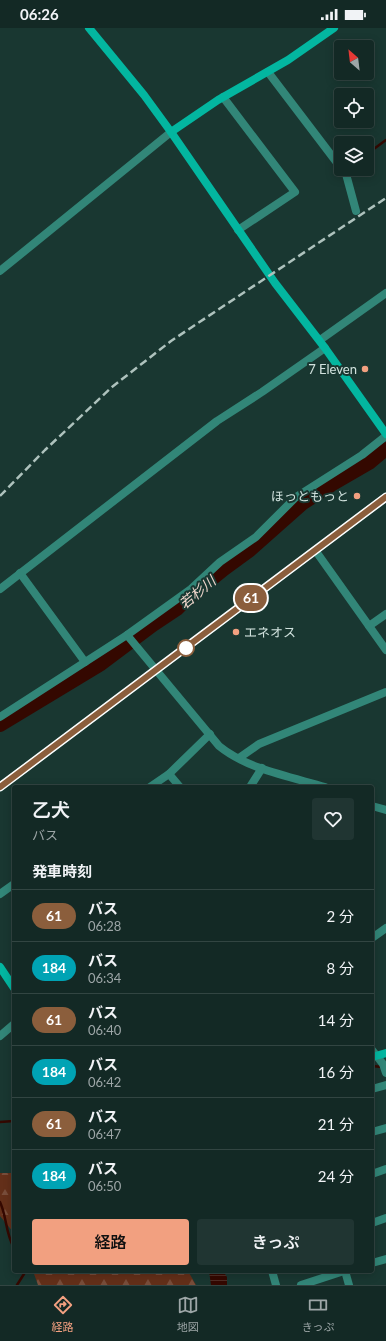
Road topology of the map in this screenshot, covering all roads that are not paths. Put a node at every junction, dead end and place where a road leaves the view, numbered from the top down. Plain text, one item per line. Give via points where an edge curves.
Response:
1 (89, 28) edge
2 (334, 28) edge
3 (268, 72) junction
4 (223, 97) junction
5 (171, 132) junction
6 (334, 158) edge
7 (347, 176) edge
8 (356, 211) dead end
9 (238, 230) junction
10 (0, 271) edge
11 (386, 293) edge
12 (320, 340) junction
13 (325, 348) junction
14 (386, 435) edge
15 (386, 497) edge
16 (315, 550) junction
17 (20, 573) junction
18 (0, 589) edge
19 (386, 614) edge
20 (369, 626) junction
21 (127, 635) junction
22 (386, 650) edge
23 (85, 662) junction
24 (157, 670) junction
25 (386, 692) edge
26 (0, 717) edge
27 (210, 734) junction
28 (239, 758) junction
29 (262, 768) junction
30 (169, 774) junction
31 (153, 785) edge
32 (178, 785) edge
33 (251, 785) edge
34 (318, 785) edge
35 (0, 787) edge
36 (374, 807) edge
37 (386, 810) edge
38 (12, 888) edge
39 (0, 894) edge
40 (386, 928) edge
41 (374, 937) edge
42 (0, 967) edge
43 (12, 985) edge
44 (12, 1026) edge
45 (0, 1036) edge
46 (386, 1053) edge
47 (374, 1055) edge
48 (385, 1069) edge
49 (386, 1085) edge
50 (374, 1088) edge
51 (386, 1128) edge
52 (374, 1131) edge
53 (386, 1169) edge
54 (374, 1173) edge
55 (386, 1218) edge
56 (374, 1221) edge
57 (386, 1259) edge
58 (374, 1262) edge
59 (273, 1273) edge
60 (338, 1273) edge
61 (345, 1273) edge
62 (276, 1285) edge
63 (301, 1285) edge
64 (349, 1285) edge

1 - 5 street
2 - 3 street
3 - 4 street
3 - 6 street
4 - 5 street
4 - 9 street via 295,192
5 - 9 street
5 - 10 street
7 - 8 street
9 - 12 street via 275,283
11 - 12 street
12 - 13 street
13 - 14 street
13 - 17 street via 217,421
14 - 21 street via 362,455 296,497 256,538 220,562 190,589
15 - 16 street
16 - 20 street
16 - 24 street
17 - 18 street
17 - 23 street
19 - 20 street
20 - 22 street
21 - 23 street
21 - 24 street
23 - 26 street
24 - 27 street
24 - 35 street
25 - 28 street via 259,744
27 - 28 street via 229,754
27 - 30 street
28 - 29 street
29 - 33 street
29 - 34 street
30 - 31 street
30 - 32 street
36 - 37 street
38 - 39 street
40 - 41 street
42 - 43 street
44 - 45 street
46 - 47 street
47 - 48 street
49 - 50 street
51 - 52 street
53 - 54 street
55 - 56 street
57 - 58 street
59 - 62 street
60 - 63 street
61 - 64 street

